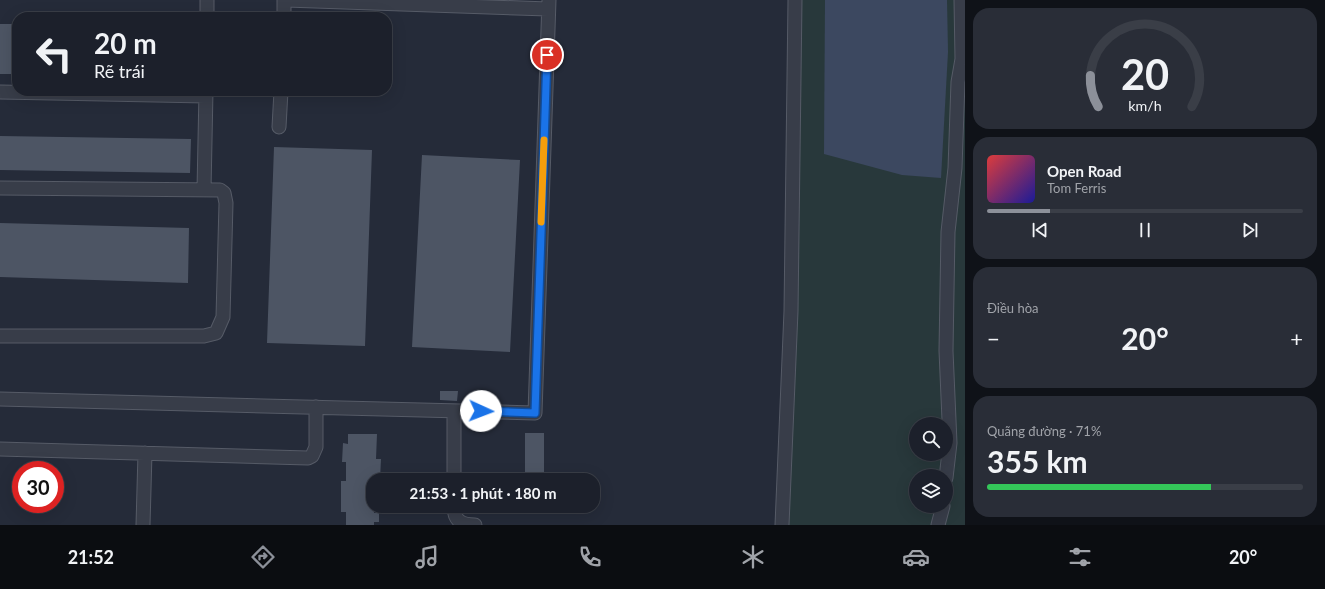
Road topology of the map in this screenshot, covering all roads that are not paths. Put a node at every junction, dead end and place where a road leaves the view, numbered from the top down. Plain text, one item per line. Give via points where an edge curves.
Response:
1 (207, 0) edge
2 (285, 0) edge
3 (795, 0) edge
4 (961, 0) edge
5 (548, 4) edge
6 (206, 12) edge
7 (284, 12) edge
8 (964, 57) edge
9 (0, 92) edge
10 (12, 92) edge
11 (206, 96) edge
12 (281, 96) edge
13 (279, 127) dead end
14 (0, 188) edge
15 (204, 190) junction
16 (0, 336) edge
17 (0, 399) edge
18 (316, 407) junction
19 (454, 411) junction
20 (0, 449) edge
21 (145, 453) junction
22 (947, 469) edge
23 (454, 473) edge
24 (455, 513) edge
25 (941, 513) edge
26 (143, 525) edge
27 (475, 525) edge
28 (782, 525) edge
29 (938, 525) edge

1 - 6 street
2 - 5 street
2 - 7 street
3 - 28 street via 791,311
4 - 8 street
5 - 19 street via 535,413
8 - 22 street via 958,82 955,168 948,232 946,351 950,443
9 - 10 street
11 - 15 street
12 - 13 street
14 - 15 street
15 - 16 street via 220,190 224,193 226,203 223,317 216,333 204,336
17 - 18 street
18 - 19 street
18 - 21 street via 316,447 312,456 308,458
19 - 23 street
20 - 21 street
21 - 26 street
24 - 27 street via 460,522
25 - 29 street

